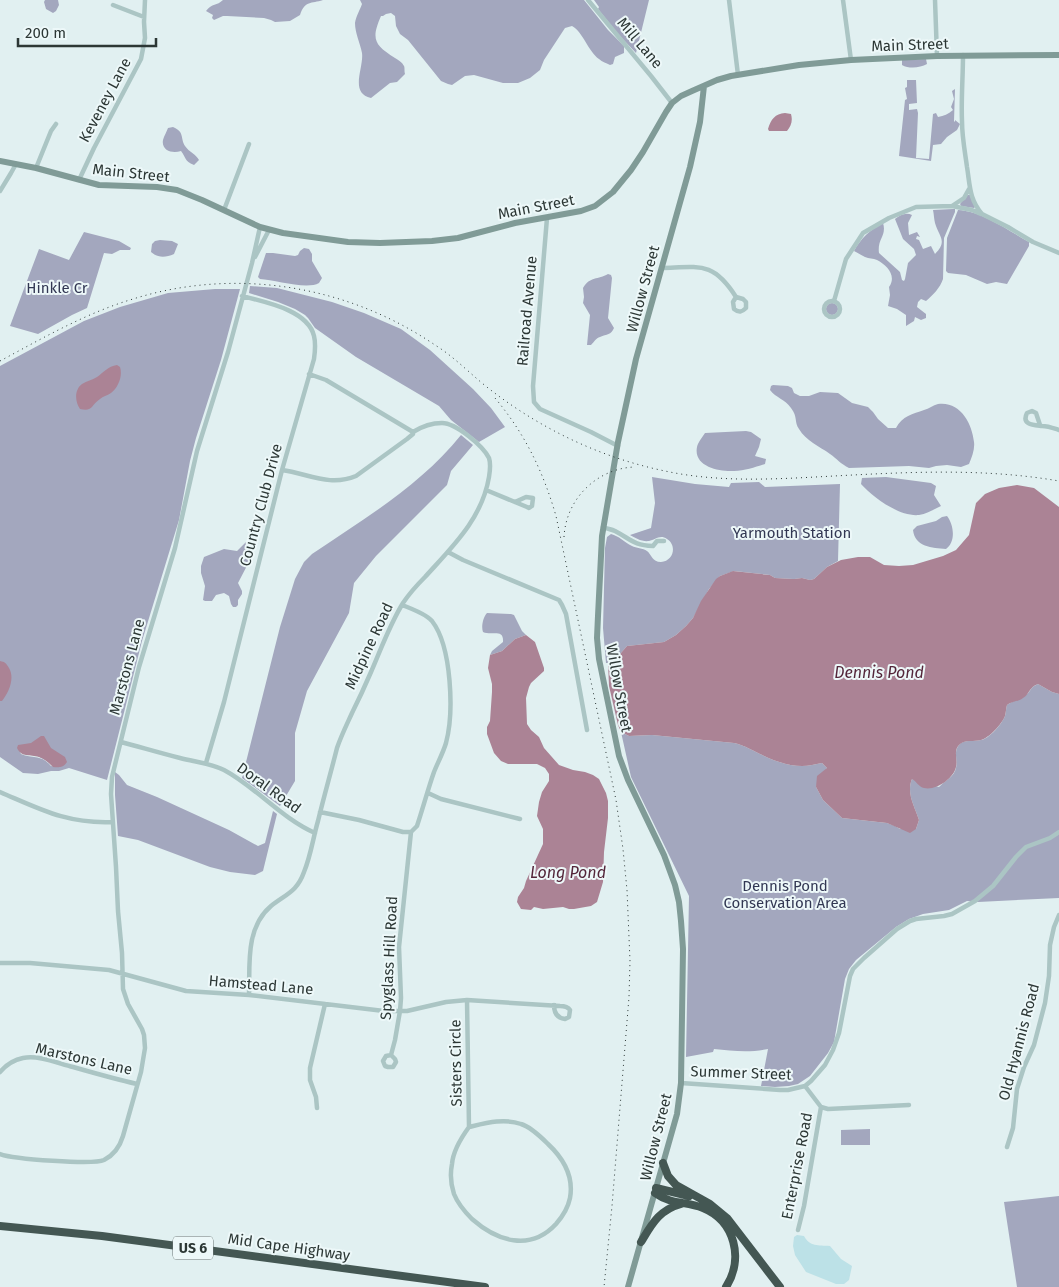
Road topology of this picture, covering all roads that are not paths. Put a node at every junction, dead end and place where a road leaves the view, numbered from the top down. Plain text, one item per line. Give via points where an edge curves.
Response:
1 (145, 0) edge
2 (588, 0) edge
3 (729, 0) edge
4 (843, 0) edge
5 (935, 0) edge
6 (113, 5) dead end
7 (144, 17) junction
8 (963, 55) junction
9 (1059, 55) edge
10 (937, 56) junction
11 (851, 60) junction
12 (738, 75) junction
13 (704, 86) junction
14 (672, 104) junction
15 (56, 124) dead end
16 (249, 144) dead end
17 (0, 161) edge
18 (16, 164) junction
19 (36, 168) junction
20 (80, 180) junction
21 (969, 189) junction
22 (0, 190) edge
23 (952, 206) junction
24 (224, 210) junction
25 (982, 214) junction
26 (547, 218) junction
27 (260, 227) junction
28 (269, 230) junction
29 (1059, 253) edge
30 (252, 263) junction
31 (661, 268) junction
32 (242, 296) junction
33 (736, 298) dead end
34 (834, 301) dead end
35 (309, 374) junction
36 (1040, 425) dead end
37 (1059, 430) edge
38 (413, 432) junction
39 (618, 446) junction
40 (282, 470) junction
41 (486, 490) junction
42 (515, 502) dead end
43 (603, 527) junction
44 (664, 541) dead end
45 (448, 552) junction
46 (402, 605) junction
47 (587, 730) dead end
48 (121, 742) junction
49 (206, 763) junction
50 (0, 792) edge
51 (428, 794) junction
52 (320, 812) junction
53 (520, 820) dead end
54 (113, 822) junction
55 (412, 832) junction
56 (1059, 832) edge
57 (315, 833) junction
58 (1059, 915) edge
59 (0, 962) edge
60 (122, 973) junction
61 (249, 995) junction
62 (467, 1000) junction
63 (325, 1004) junction
64 (554, 1005) dead end
65 (400, 1011) junction
66 (391, 1055) dead end
67 (0, 1072) edge
68 (681, 1083) junction
69 (137, 1084) junction
70 (805, 1086) junction
71 (909, 1105) dead end
72 (821, 1107) junction
73 (317, 1108) dead end
74 (469, 1127) junction
75 (1007, 1146) dead end
76 (0, 1154) edge
77 (663, 1163) junction
78 (655, 1190) junction
79 (705, 1202) junction
80 (683, 1204) junction
81 (0, 1226) edge
82 (798, 1230) dead end
83 (641, 1242) junction
84 (485, 1287) edge
85 (628, 1287) edge
86 (726, 1287) edge
87 (780, 1287) edge

1 - 7 street, Keveney Lane
2 - 14 street, Mill Lane
3 - 12 street
4 - 11 street
5 - 10 street
6 - 7 street
7 - 20 street, Keveney Lane via 145,38 139,66
8 - 9 main road, Main Street
8 - 10 main road, Main Street
8 - 21 street via 962,122
10 - 11 main road, Main Street
11 - 12 main road, Main Street
12 - 13 main road, Main Street
13 - 14 main road, Main Street
13 - 31 main road, Willow Street via 694,148
14 - 26 main road, Main Street via 631,170 608,196 586,210
15 - 19 street
16 - 24 street
17 - 18 main road, Main Street
18 - 19 main road, Main Street
18 - 22 street
19 - 20 main road, Main Street
20 - 24 main road, Main Street via 105,185 166,188
21 - 23 street via 960,202
21 - 25 street
23 - 25 street
23 - 34 street via 916,207 863,233 846,259
24 - 27 main road, Main Street
25 - 29 street
26 - 28 main road, Main Street via 424,242 348,242
26 - 39 street, Railroad Avenue via 532,397 544,412
27 - 28 main road, Main Street
27 - 30 street, Marstons Lane
28 - 30 street, Marstons Lane
30 - 32 street, Marstons Lane
31 - 33 street via 704,268 725,281
31 - 39 main road, Willow Street via 636,359
32 - 35 street, Country Club Drive via 295,313 308,324 316,348
32 - 48 street, Marstons Lane via 200,439 175,548 139,666
35 - 38 street via 326,380
35 - 40 street, Country Club Drive
36 - 37 street
38 - 40 street, Midpine Road via 408,439 348,480 332,481
38 - 41 street, Midpine Road via 442,423 470,438 489,459
39 - 43 main road, Willow Street
40 - 49 street, Country Club Drive
41 - 42 street
41 - 45 street, Midpine Road via 474,520
43 - 44 street via 653,548 657,541
43 - 68 main road, Willow Street via 597,633 599,660 622,764 668,866 680,911 683,949
45 - 46 street, Midpine Road
45 - 47 street via 562,604
46 - 51 street, Spyglass Hill Road via 432,621 448,660 448,734
46 - 52 street, Midpine Road via 340,738
48 - 49 street, Doral Road
48 - 54 street, Marstons Lane via 111,784
49 - 57 street, Doral Road via 238,779 299,825
50 - 54 street via 63,817
51 - 53 street
51 - 55 street, Spyglass Hill Road
52 - 55 street
52 - 57 street, Midpine Road
54 - 60 street, Marstons Lane
55 - 65 street, Spyglass Hill Road via 399,947
56 - 70 street, Summer Street via 1026,847 993,886 975,901 952,914 910,921 853,969 836,1043 825,1065
57 - 61 street, Midpine Road via 300,882 260,918 251,942
58 - 75 street, Old Hyannis Road via 1050,945 1044,1010 1017,1089 1013,1128
59 - 60 street, Hamstead Lane
60 - 61 street, Hamstead Lane via 186,991
60 - 69 street, Marstons Lane via 125,997 144,1035 144,1056
61 - 63 street, Hamstead Lane
62 - 64 street, Hamstead Lane
62 - 65 street, Hamstead Lane
62 - 74 street, Sisters Circle
63 - 65 street, Hamstead Lane
63 - 73 street via 310,1068
65 - 66 street, Spyglass Hill Road
67 - 69 street, Marstons Lane via 16,1060 35,1058
68 - 70 street, Summer Street via 780,1090
68 - 77 main road, Willow Street via 678,1108
69 - 76 street, Marstons Lane via 120,1144 103,1160 78,1162
70 - 72 street
71 - 72 street
72 - 82 street, Enterprise Road
74 - 74 street, Sisters Circle via 451,1165 454,1194 469,1216 503,1238 531,1239 552,1228 566,1210 571,1192 569,1173 557,1152 522,1124 504,1121
77 - 78 main road, Willow Street
77 - 79 highway via 676,1185
78 - 79 highway
78 - 80 highway via 666,1200
78 - 83 main road, Willow Street
79 - 87 highway via 726,1218
80 - 83 highway via 662,1213
80 - 86 highway via 711,1212 730,1234 735,1264
81 - 84 highway, Mid Cape Highway / US 6 via 102,1236
83 - 85 main road, Willow Street

